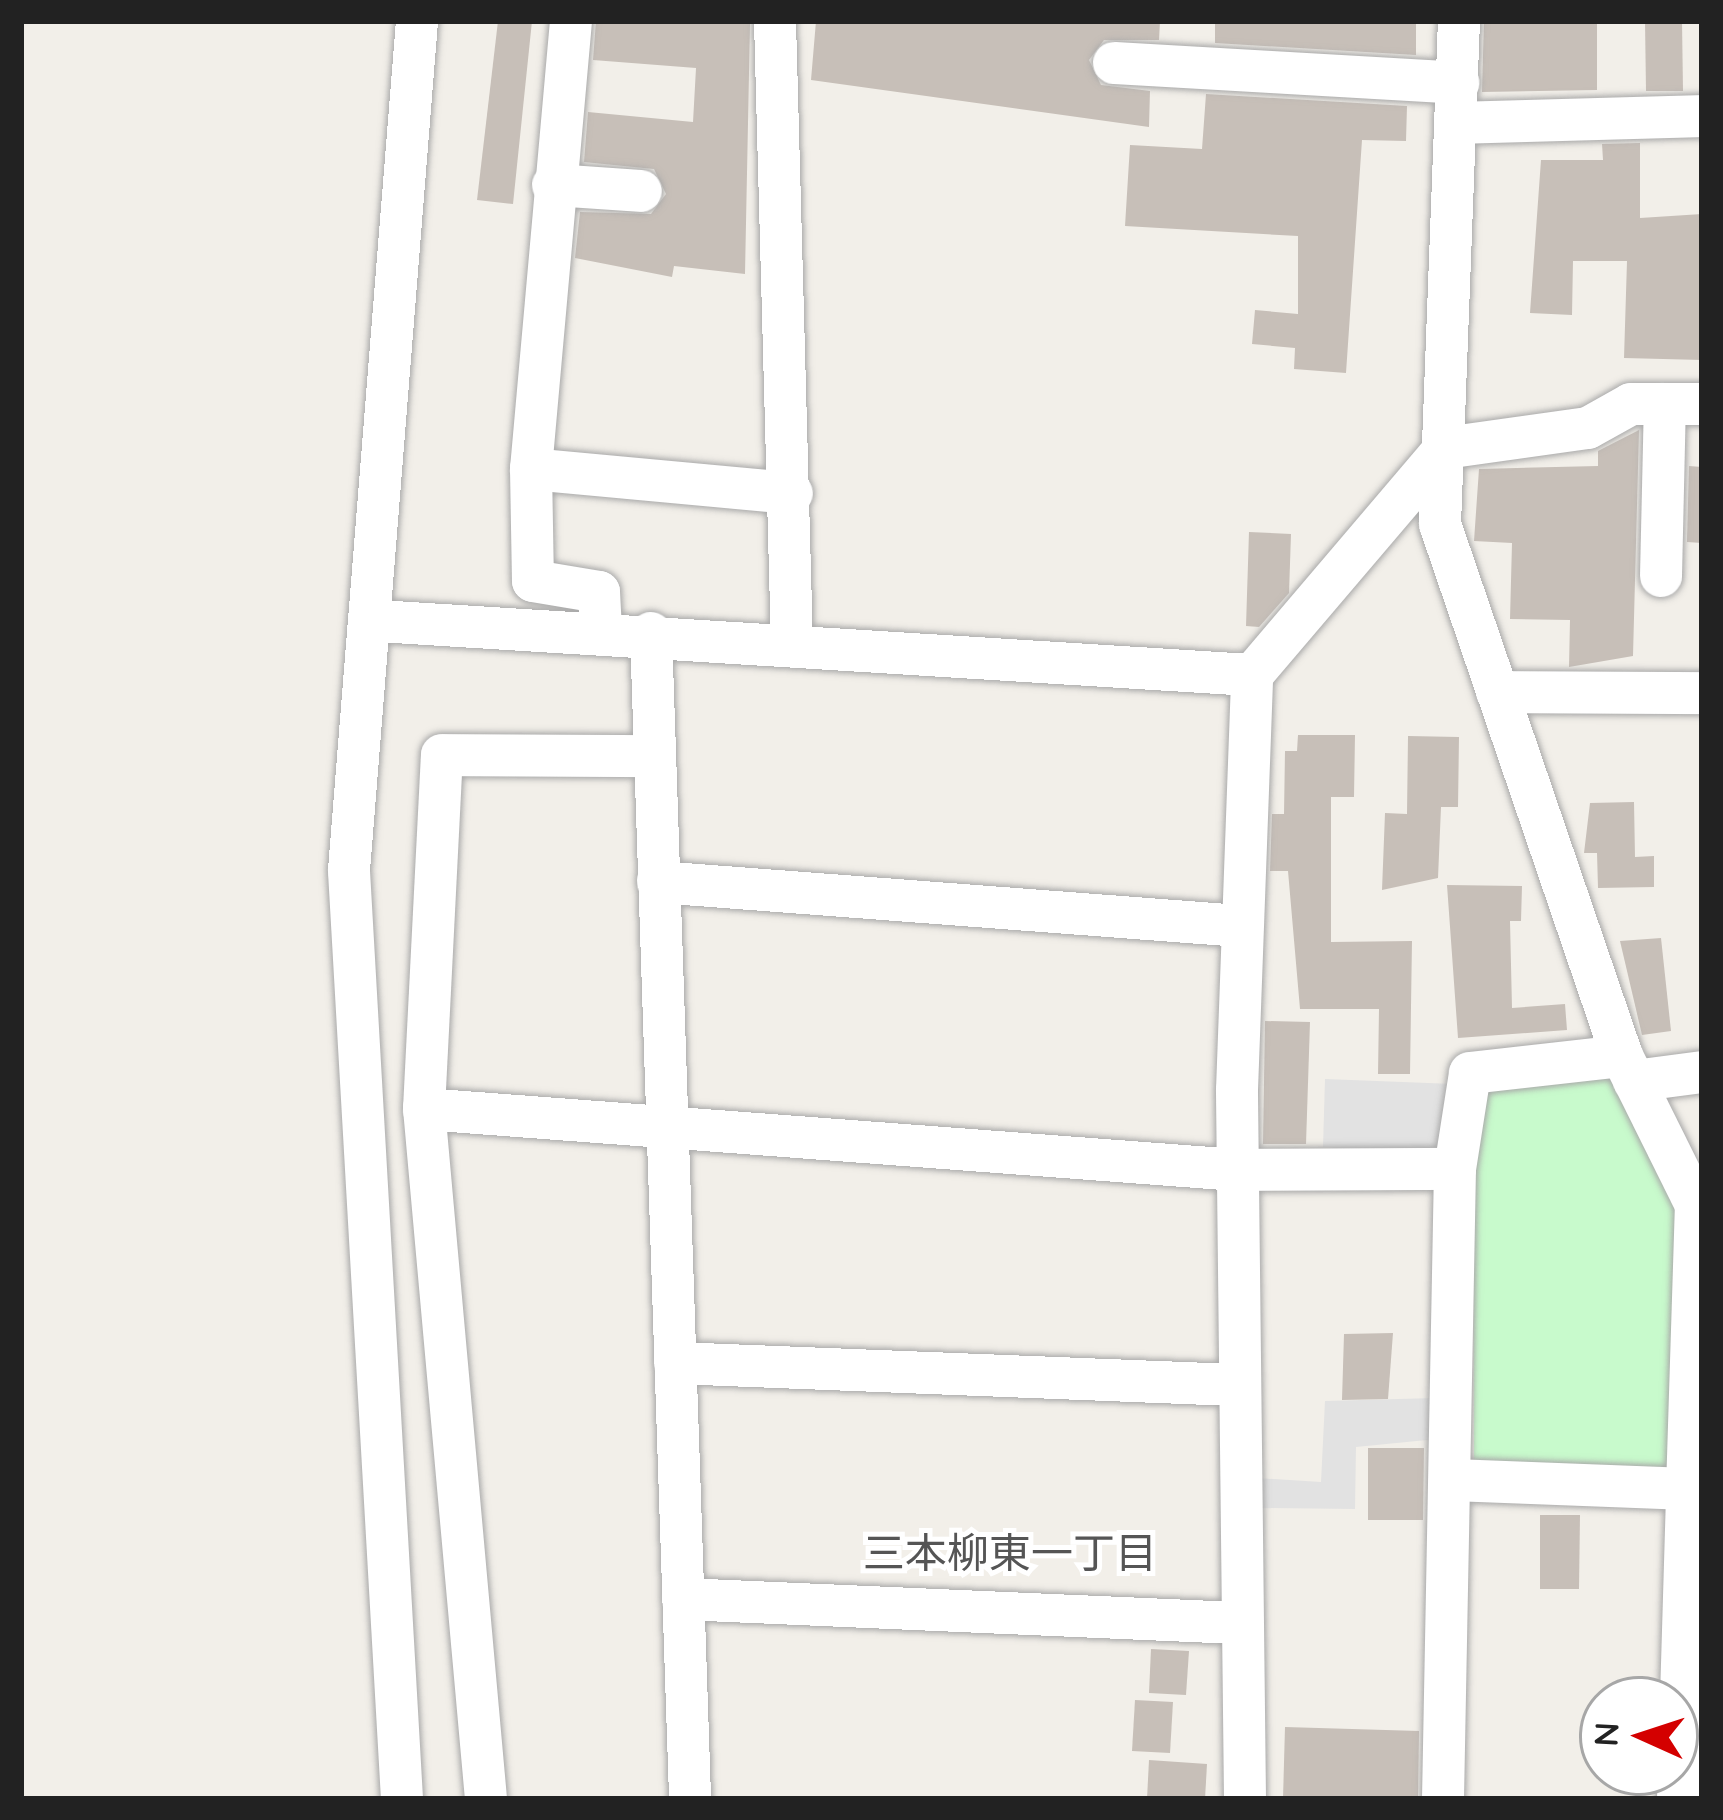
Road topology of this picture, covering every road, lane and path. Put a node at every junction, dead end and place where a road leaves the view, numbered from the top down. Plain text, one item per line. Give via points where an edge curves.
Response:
1 (417, 21) edge
2 (571, 21) edge
3 (775, 21) edge
4 (1459, 21) edge
5 (1114, 63) dead end
6 (1458, 103) junction
7 (1702, 116) edge
8 (553, 184) junction
9 (641, 190) dead end
10 (1683, 404) edge
11 (1444, 448) junction
12 (530, 469) junction
13 (792, 493) junction
14 (1661, 576) dead end
15 (378, 621) junction
16 (601, 631) junction
17 (651, 633) junction
18 (792, 644) junction
19 (1252, 675) junction
20 (1497, 692) junction
21 (1702, 693) edge
22 (647, 756) junction
23 (658, 882) junction
24 (1241, 926) junction
25 (1628, 1069) junction
26 (1702, 1072) edge
27 (424, 1109) junction
28 (664, 1128) junction
29 (1455, 1169) junction
30 (1238, 1170) junction
31 (675, 1363) junction
32 (1236, 1385) junction
33 (1454, 1480) junction
34 (1695, 1489) edge
35 (682, 1599) junction
36 (1238, 1623) junction
37 (402, 1799) edge
38 (486, 1799) edge
39 (690, 1799) edge
40 (1245, 1799) edge
41 (1443, 1799) edge
42 (1678, 1799) edge

1 - 15 street
2 - 8 street
3 - 13 street
4 - 6 street
5 - 6 street
6 - 7 street
6 - 11 street
8 - 9 street
8 - 12 street
10 - 11 street
10 - 14 street
11 - 19 street
11 - 20 street via 1440,524
12 - 13 street
12 - 16 street via 533,581 598,592
13 - 18 street
15 - 16 street
15 - 37 street via 349,871
16 - 17 street
17 - 18 street
17 - 22 street
18 - 19 street
19 - 24 street
20 - 21 street
20 - 25 street
22 - 23 street
22 - 27 street via 442,755
23 - 24 street
23 - 28 street
24 - 30 street
25 - 26 street
25 - 29 street via 1470,1073
25 - 34 street via 1696,1205
27 - 28 street
27 - 38 street
28 - 30 street
28 - 31 street
29 - 30 street
29 - 33 street
30 - 32 street
31 - 32 street
31 - 35 street
32 - 36 street
33 - 34 street
33 - 41 street
34 - 42 street
35 - 36 street
35 - 39 street
36 - 40 street

